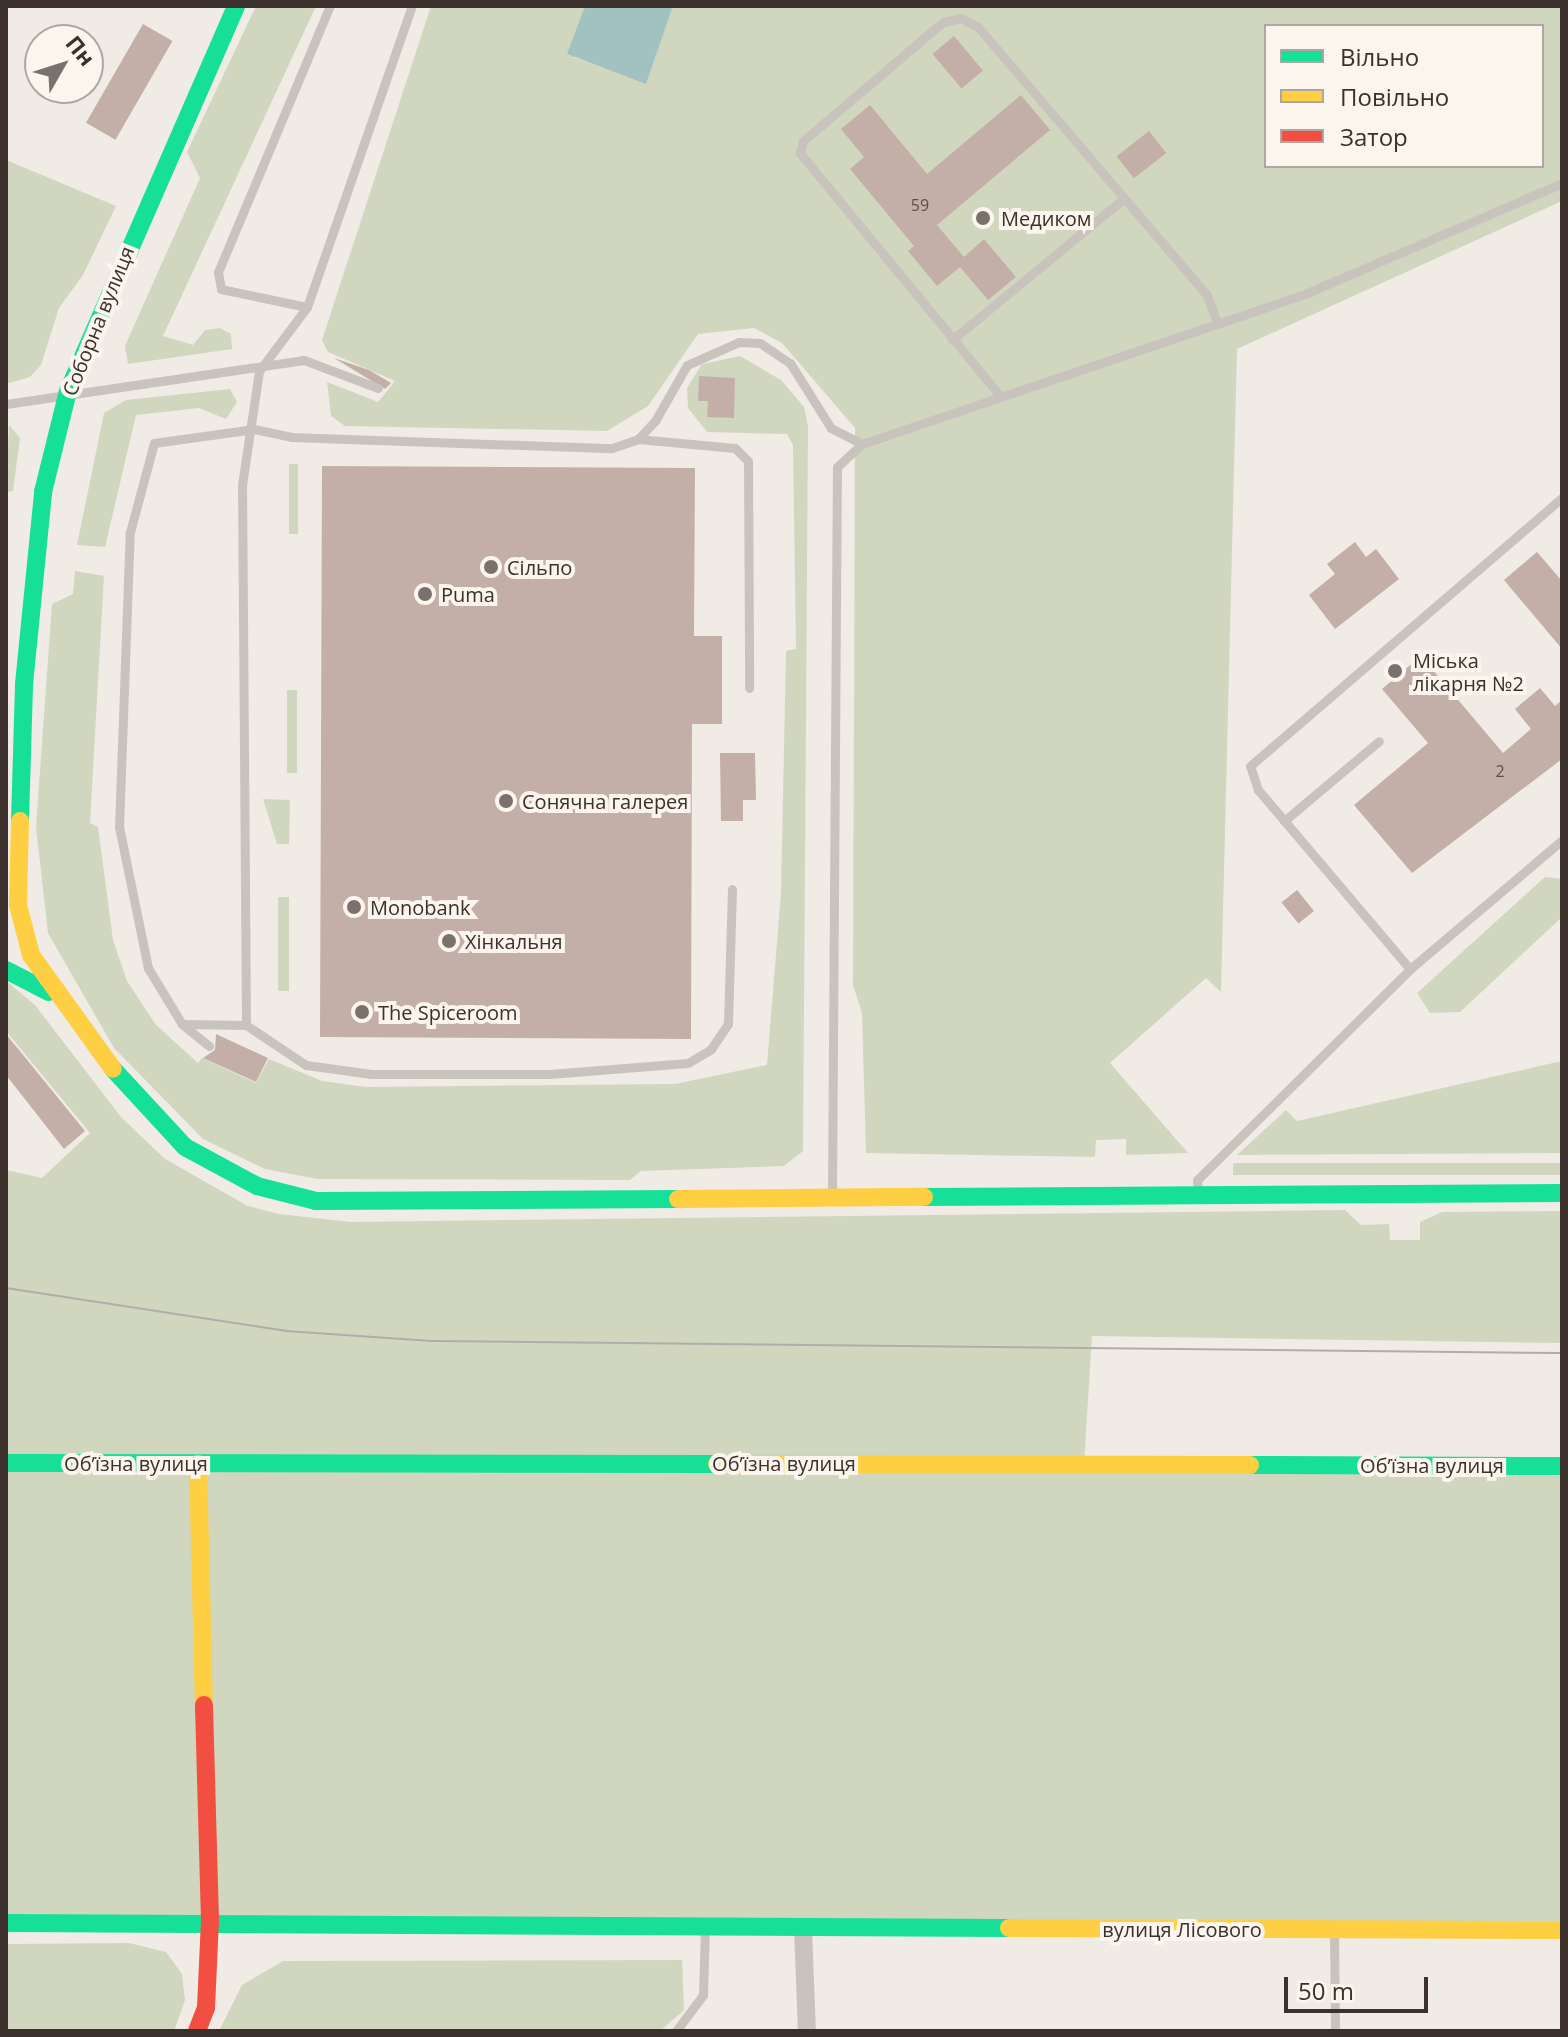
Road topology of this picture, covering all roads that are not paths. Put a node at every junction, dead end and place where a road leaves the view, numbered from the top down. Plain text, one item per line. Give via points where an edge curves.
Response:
1 (236, 6) edge
2 (330, 6) edge
3 (412, 6) edge
4 (1562, 183) edge
5 (1124, 198) junction
6 (307, 307) junction
7 (1217, 323) junction
8 (952, 340) junction
9 (259, 371) junction
10 (378, 388) dead end
11 (68, 391) junction
12 (1001, 397) junction
13 (6, 404) edge
14 (254, 429) junction
15 (638, 439) junction
16 (862, 444) junction
17 (1562, 498) edge
18 (749, 688) dead end
19 (1379, 741) dead end
20 (1284, 821) junction
21 (1562, 840) edge
22 (19, 847) junction
23 (6, 874) edge
24 (732, 889) dead end
25 (6, 941) edge
26 (31, 955) junction
27 (1410, 969) junction
28 (6, 970) edge
29 (55, 995) junction
30 (182, 1024) junction
31 (246, 1025) junction
32 (209, 1046) dead end
33 (1562, 1193) edge
34 (832, 1194) junction
35 (1198, 1194) junction
36 (6, 1463) edge
37 (198, 1464) junction
38 (1562, 1466) edge
39 (210, 1921) junction
40 (6, 1923) edge
41 (705, 1929) junction
42 (803, 1929) junction
43 (1334, 1929) junction
44 (1562, 1930) edge
45 (197, 2031) edge
46 (676, 2031) edge
47 (807, 2031) edge
48 (1335, 2031) edge

1 - 11 street, Соборна вулиця
2 - 6 lane via 218,272 221,289
3 - 6 lane
4 - 7 lane via 1307,293
5 - 7 lane via 1207,295
5 - 8 lane
5 - 8 lane via 978,27 961,18 943,22 803,141 800,153
6 - 9 lane
7 - 12 lane
8 - 12 lane
9 - 10 lane via 304,360
9 - 11 lane
9 - 14 lane
11 - 13 lane
11 - 22 street, Соборна вулиця via 40,517
12 - 16 lane
14 - 15 lane via 291,437 612,448
14 - 30 lane via 154,443 130,532 119,827 140,945
14 - 31 lane via 242,485
15 - 16 lane via 687,365 708,350 739,342 760,343 790,363 831,428
15 - 18 lane via 735,448 748,461
16 - 34 lane via 837,467
17 - 20 lane via 1257,752 1251,778
19 - 20 lane
20 - 27 lane
21 - 27 lane
22 - 23 street
22 - 26 street, Соборна вулиця via 18,905
24 - 31 lane via 728,1024 711,1049 688,1063 549,1074 371,1074 306,1065
25 - 26 street
26 - 29 street
27 - 35 lane via 1197,1180
28 - 29 street
29 - 34 street via 140,1106 185,1147 285,1196
30 - 31 lane
30 - 32 lane
33 - 35 street
34 - 35 street
36 - 37 street, Обʼїзна вулиця
37 - 38 street, Обʼїзна вулиця
37 - 39 street
39 - 40 street, вулиця Лісового
39 - 41 street, вулиця Лісового
39 - 45 street via 206,2008
41 - 42 street, вулиця Лісового
41 - 46 lane via 703,1995
42 - 43 street, вулиця Лісового
42 - 47 street
43 - 44 street, вулиця Лісового
43 - 48 lane

